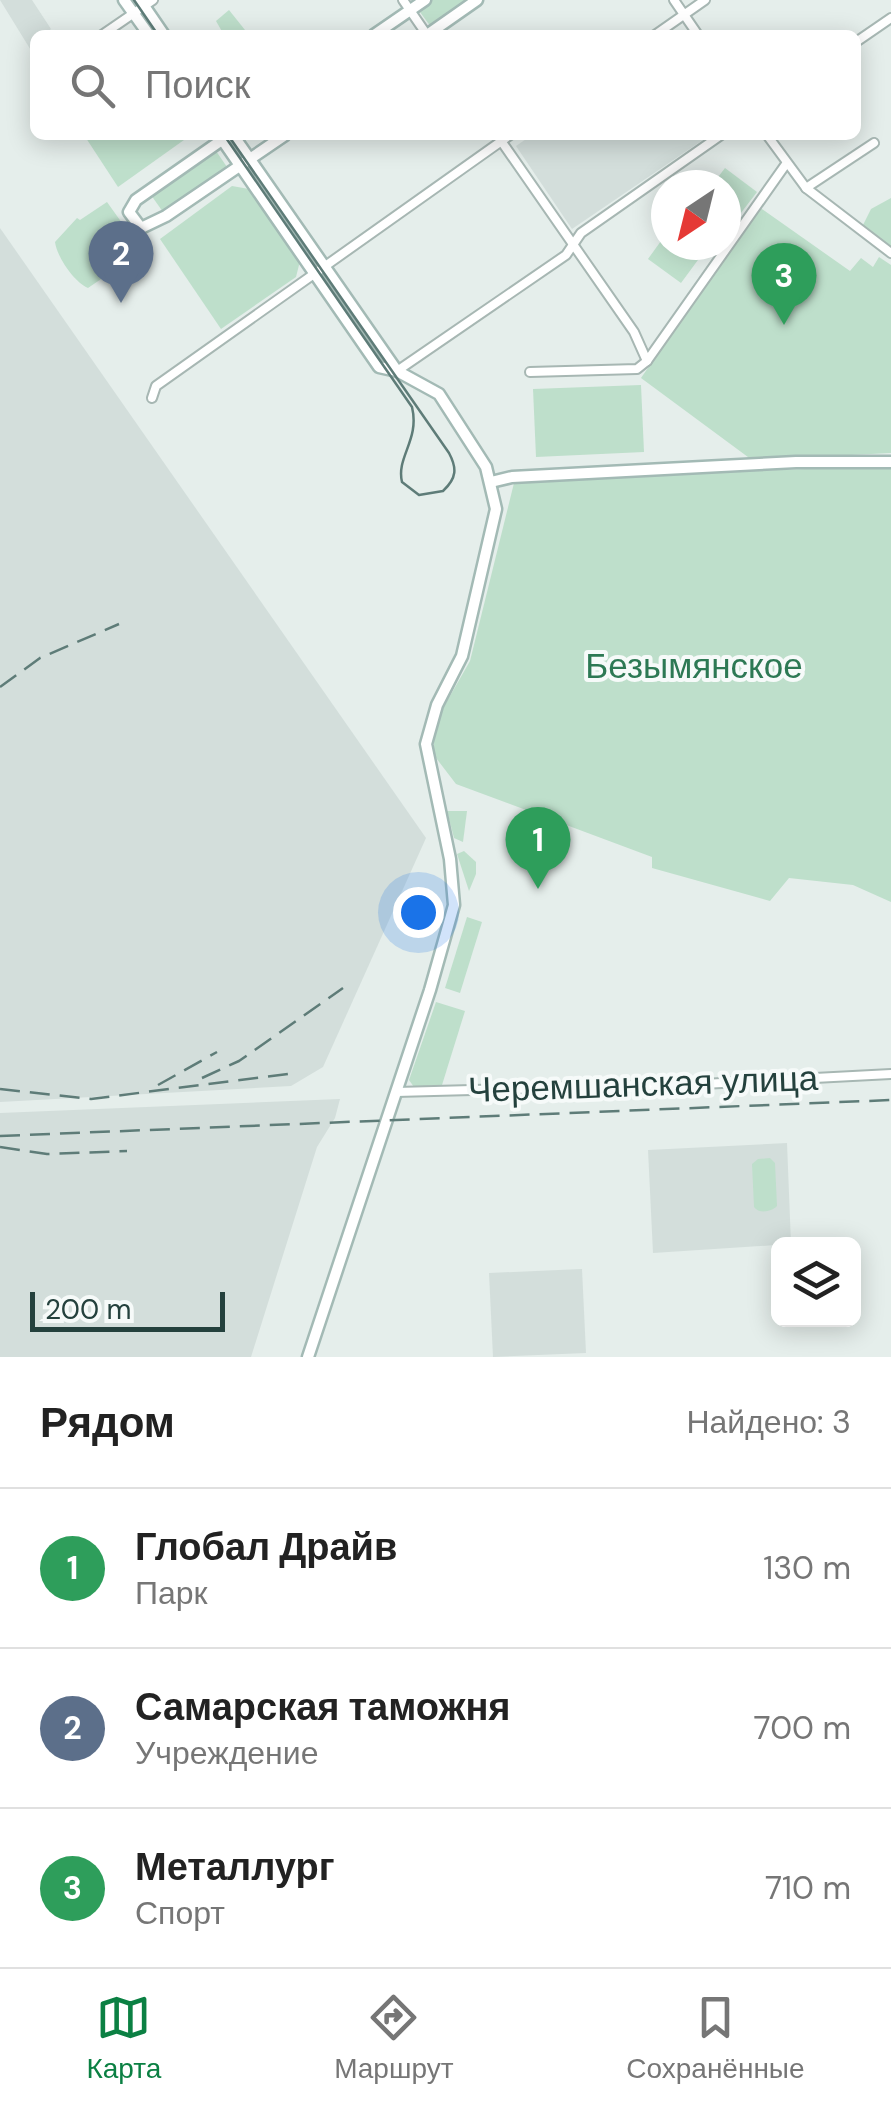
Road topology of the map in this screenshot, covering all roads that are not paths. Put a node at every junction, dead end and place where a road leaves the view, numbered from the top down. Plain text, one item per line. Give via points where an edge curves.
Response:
1 (124, 0) edge
2 (402, 0) edge
3 (425, 0) edge
4 (478, 0) edge
5 (674, 0) edge
6 (705, 0) edge
7 (143, 5) edge
8 (410, 11) junction
9 (684, 15) junction
10 (891, 18) edge
11 (109, 30) edge
12 (148, 30) edge
13 (160, 30) edge
14 (382, 30) edge
15 (423, 30) edge
16 (434, 30) edge
17 (662, 30) edge
18 (694, 30) edge
19 (861, 39) edge
20 (220, 140) edge
21 (229, 140) edge
22 (278, 140) edge
23 (496, 140) edge
24 (500, 140) edge
25 (714, 140) edge
26 (770, 140) edge
27 (874, 143) dead end
28 (245, 162) junction
29 (786, 164) junction
30 (806, 188) junction
31 (574, 242) junction
32 (891, 254) edge
33 (320, 269) junction
34 (647, 361) junction
35 (397, 370) junction
36 (530, 372) dead end
37 (152, 398) dead end
38 (891, 462) edge
39 (492, 482) junction
40 (891, 1074) edge
41 (396, 1092) junction
42 (308, 1357) edge

1 - 7 street
2 - 8 street
3 - 8 street
4 - 16 street
5 - 9 street
6 - 9 street
7 - 11 street
7 - 12 street
7 - 13 street
8 - 14 street
8 - 15 street
9 - 17 street
9 - 18 street
10 - 19 street
20 - 28 street via 136,200 129,212 141,228
21 - 28 street
22 - 28 street
23 - 33 street
24 - 31 street
25 - 31 street
26 - 29 street
27 - 30 street
28 - 33 street
29 - 30 street
29 - 34 street
30 - 32 street
31 - 34 street
31 - 35 street via 566,255
33 - 35 street
33 - 37 street via 156,386
34 - 36 street via 637,370
35 - 39 street via 439,394
38 - 39 street
39 - 41 street via 496,509 472,619 426,744 454,904
40 - 41 street, Черемшанская улица
41 - 42 street

